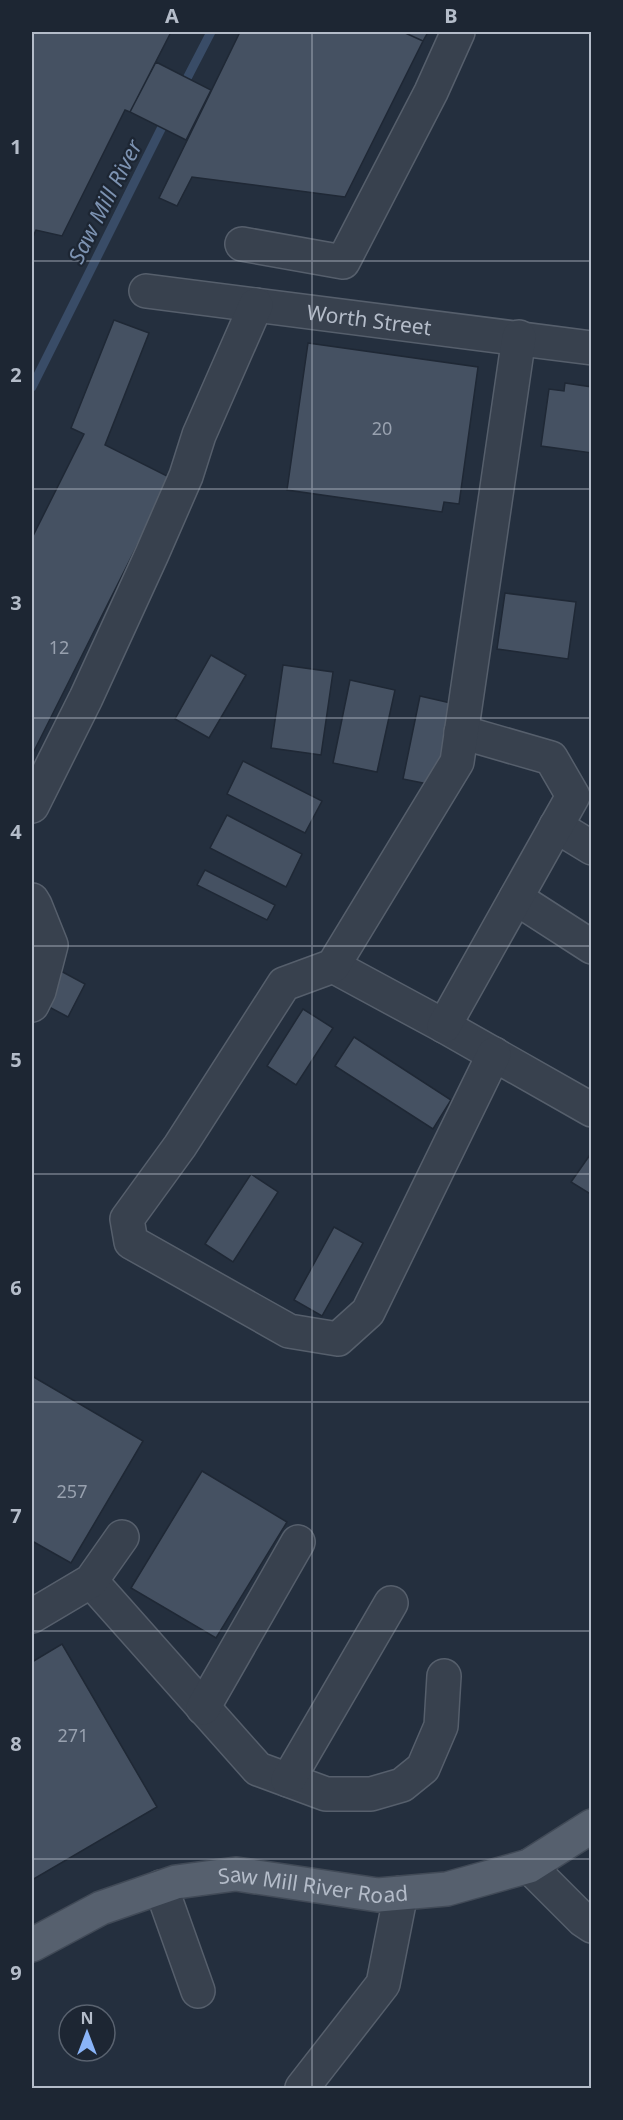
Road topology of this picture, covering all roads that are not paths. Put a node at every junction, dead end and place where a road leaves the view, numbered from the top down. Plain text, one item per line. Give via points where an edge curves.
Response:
1 (458, 32) edge
2 (242, 244) dead end
3 (146, 291) dead end
4 (256, 305) junction
5 (519, 338) junction
6 (591, 348) edge
7 (461, 732) junction
8 (32, 806) edge
9 (556, 826) junction
10 (591, 848) edge
11 (516, 898) junction
12 (32, 900) edge
13 (591, 946) edge
14 (333, 966) junction
15 (32, 1005) edge
16 (444, 1026) junction
17 (494, 1054) junction
18 (591, 1110) edge
19 (122, 1537) dead end
20 (298, 1542) dead end
21 (91, 1581) junction
22 (392, 1603) dead end
23 (32, 1616) edge
24 (444, 1676) dead end
25 (203, 1708) junction
26 (288, 1780) junction
27 (591, 1826) edge
28 (529, 1866) junction
29 (161, 1887) junction
30 (401, 1893) junction
31 (591, 1926) edge
32 (32, 1945) edge
33 (198, 1991) dead end
34 (302, 2088) edge

1 - 2 street via 343,262
3 - 4 street, Worth Street
4 - 5 street, Worth Street
4 - 8 street via 152,554
5 - 6 street, Worth Street
5 - 7 street
7 - 9 street via 551,758 573,796
7 - 14 street via 457,762
9 - 10 street
9 - 11 street
11 - 13 street
11 - 16 street
12 - 15 street via 51,945
14 - 16 street
14 - 17 street via 284,984 180,1146 127,1219 131,1242 289,1331 338,1339 368,1312
16 - 17 street
17 - 18 street
19 - 21 street
20 - 25 street
21 - 23 street
21 - 25 street
22 - 26 street
24 - 26 street via 441,1726 423,1768 402,1785 371,1794 326,1794
25 - 26 street via 258,1769
27 - 28 main road, Saw Mill River Road
28 - 30 main road, Saw Mill River Road via 447,1889
28 - 31 street
29 - 30 main road, Saw Mill River Road via 236,1874 378,1895
29 - 32 main road, Saw Mill River Road via 101,1908
29 - 33 street
30 - 34 street via 383,1984

